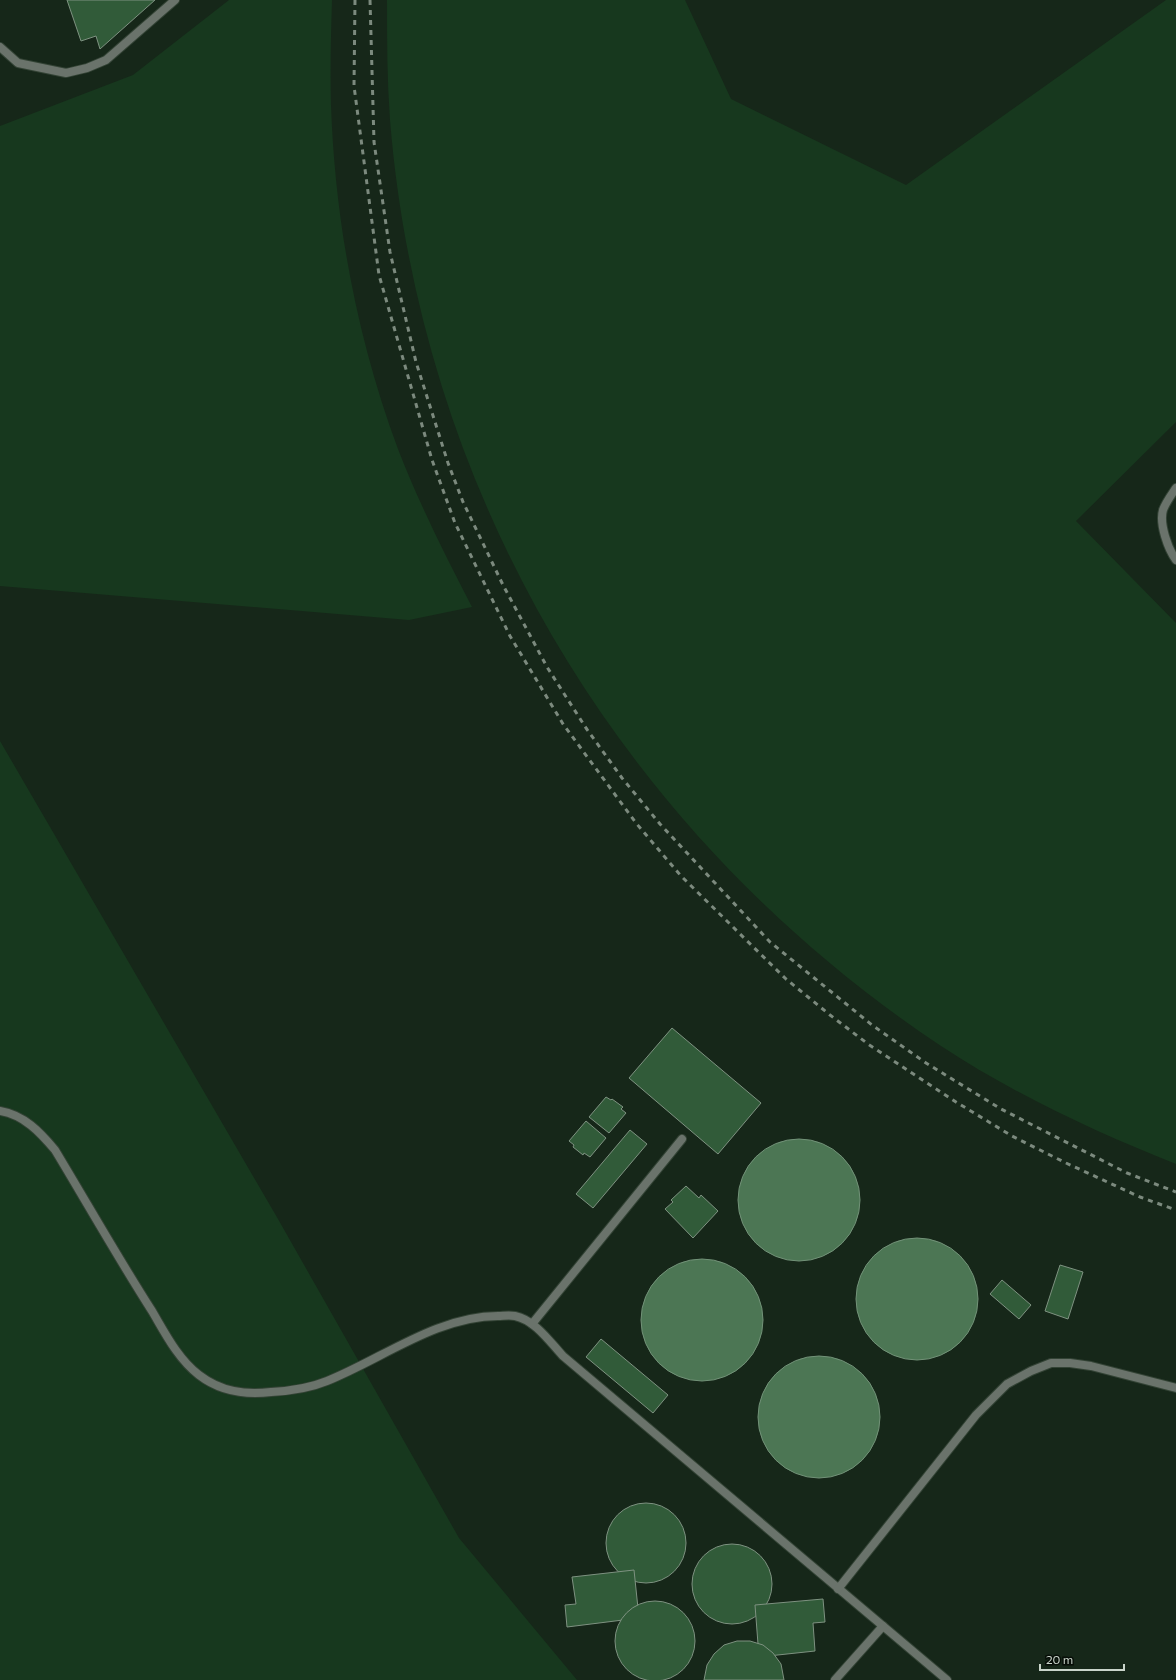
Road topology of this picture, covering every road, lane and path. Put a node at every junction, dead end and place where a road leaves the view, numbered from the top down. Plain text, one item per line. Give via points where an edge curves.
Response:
1 (175, 0) edge
2 (0, 48) edge
3 (1176, 488) edge
4 (1176, 560) edge
5 (0, 1111) edge
6 (682, 1139) dead end
7 (532, 1324) junction
8 (1176, 1388) edge
9 (838, 1589) junction
10 (883, 1626) junction
11 (835, 1680) edge
12 (947, 1680) edge

1 - 2 lane via 106,60 87,68 66,73 18,63
3 - 4 lane via 1163,510 1163,530 1168,548
5 - 7 lane via 23,1120 40,1132 55,1150 181,1358 198,1374 224,1390 252,1394 287,1391 326,1381 441,1327 467,1319 515,1316
6 - 7 lane
7 - 9 lane via 563,1356
8 - 9 lane via 1070,1363 1051,1363 1008,1384 976,1415
9 - 10 lane
10 - 11 lane
10 - 12 lane

